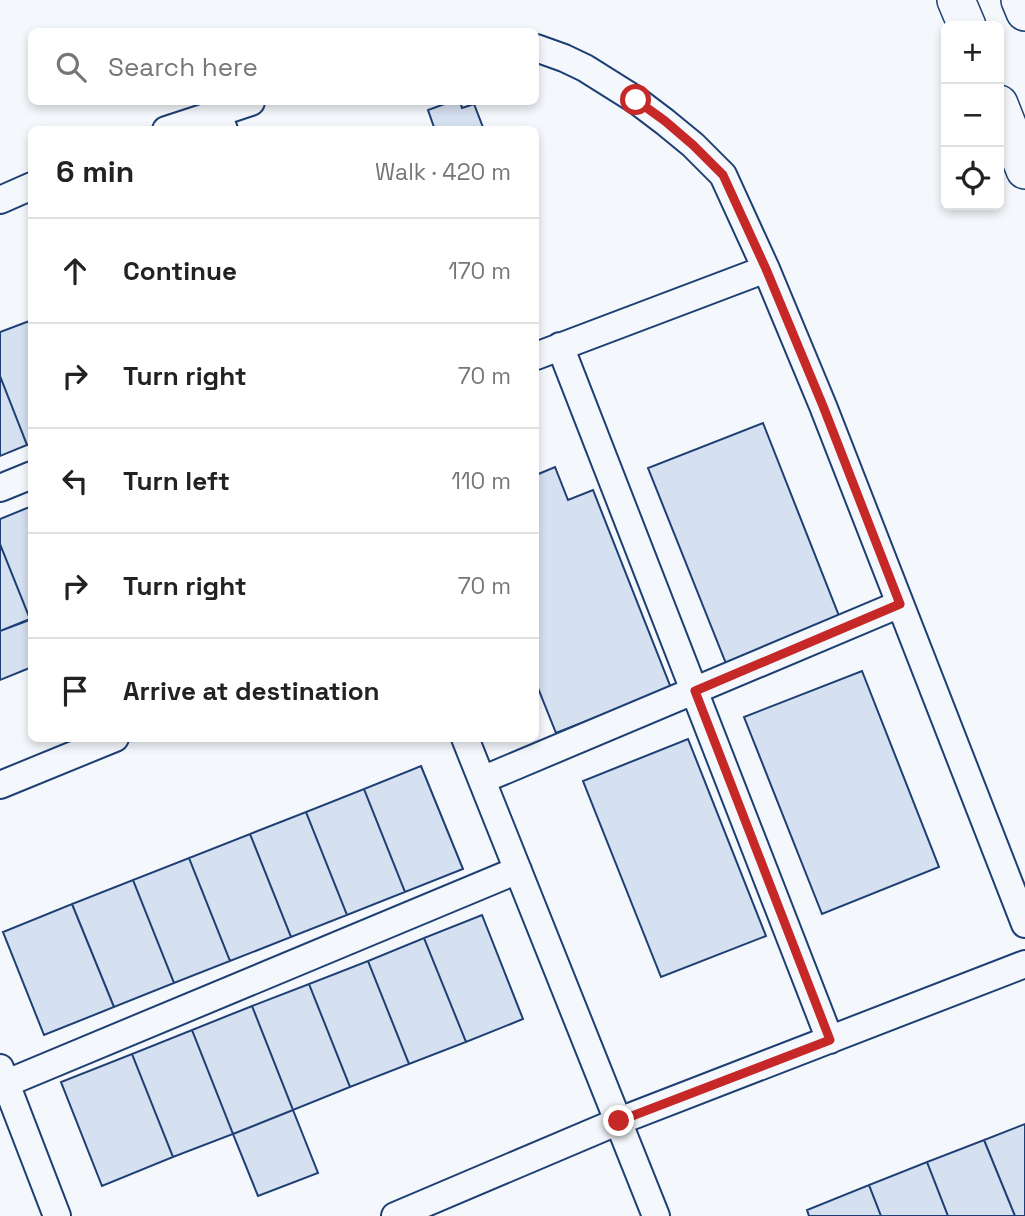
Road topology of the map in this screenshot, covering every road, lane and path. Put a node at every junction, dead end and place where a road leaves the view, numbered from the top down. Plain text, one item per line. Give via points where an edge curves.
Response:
1 (956, 0) edge
2 (1020, 0) edge
3 (1025, 12) edge
4 (965, 21) edge
5 (539, 49) edge
6 (246, 105) edge
7 (1004, 117) edge
8 (221, 121) edge
9 (190, 126) edge
10 (1025, 170) edge
11 (28, 188) edge
12 (0, 200) edge
13 (766, 269) junction
14 (560, 346) junction
15 (539, 355) edge
16 (28, 477) edge
17 (0, 488) edge
18 (900, 604) junction
19 (695, 691) junction
20 (105, 742) edge
21 (467, 742) edge
22 (482, 780) junction
23 (0, 785) edge
24 (518, 870) junction
25 (1025, 924) edge
26 (1025, 964) edge
27 (830, 1040) junction
28 (3, 1075) edge
29 (619, 1121) junction
30 (57, 1216) edge
31 (395, 1216) edge
32 (656, 1216) edge

1 - 4 highway
2 - 3 highway
5 - 13 street via 585,68 636,100 693,145 723,175
6 - 8 street
7 - 10 highway
8 - 9 street
11 - 12 street
13 - 14 street
13 - 18 street
14 - 15 street
14 - 19 street
16 - 17 street
18 - 19 street
18 - 25 street
19 - 22 street
19 - 27 street
20 - 23 street
21 - 22 street
22 - 24 street
24 - 28 street
24 - 29 street
26 - 27 street
27 - 29 street
28 - 30 street
29 - 31 street
29 - 32 street

